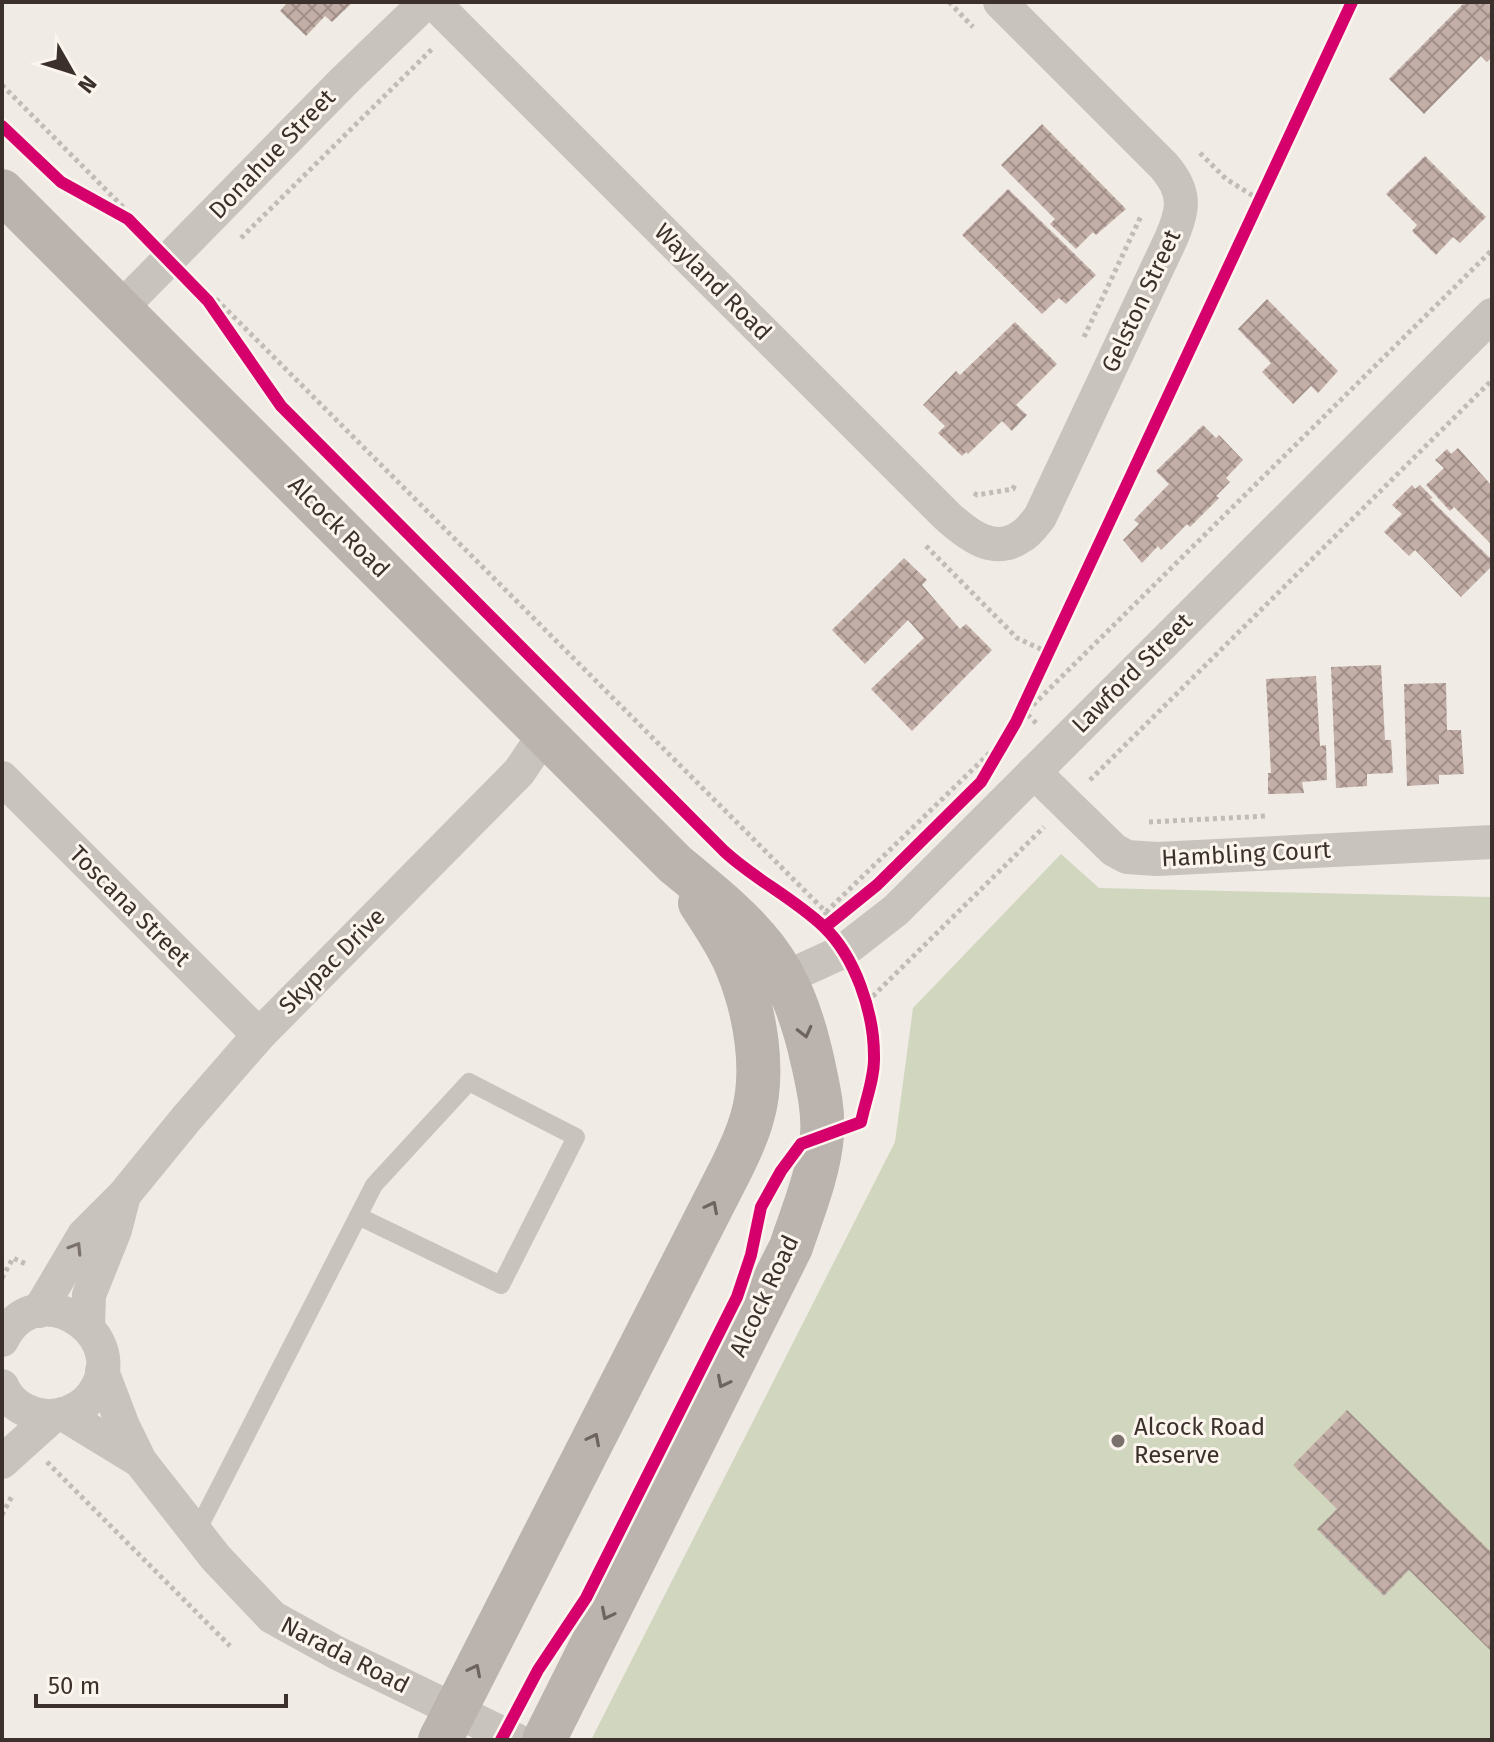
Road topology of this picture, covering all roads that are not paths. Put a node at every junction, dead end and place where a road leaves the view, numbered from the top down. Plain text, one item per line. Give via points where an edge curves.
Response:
1 (426, 2) edge
2 (1000, 2) edge
3 (444, 13) edge
4 (2, 191) edge
5 (120, 309) junction
6 (1492, 315) edge
7 (1003, 543) joint
8 (546, 732) junction
9 (1034, 772) junction
10 (2, 778) edge
11 (1492, 842) edge
12 (675, 864) junction
13 (785, 979) junction
14 (746, 995) junction
15 (259, 1035) junction
16 (124, 1195) junction
17 (358, 1216) junction
18 (24, 1312) edge
19 (88, 1326) junction
20 (2, 1340) edge
21 (102, 1371) junction
22 (3, 1397) edge
23 (58, 1415) junction
24 (11, 1454) edge
25 (140, 1461) junction
26 (196, 1533) junction
27 (448, 1724) edge
28 (516, 1740) edge
29 (544, 1740) edge

1 - 5 street, Donahue Street
2 - 7 street, Gelston Street via 1164,166 1180,190 1182,207 1040,517 1022,537
3 - 7 street, Wayland Road via 965,533 983,543
4 - 5 street, Alcock Road
5 - 8 street, Alcock Road
6 - 9 street, Lawford Street
8 - 12 street, Alcock Road
8 - 15 street, Skypac Drive via 519,772
9 - 11 street, Hambling Court via 1114,850 1140,859
9 - 13 street, Lawford Street via 896,910 827,928
10 - 15 street, Toscana Street
12 - 13 street, Alcock Road via 755,935
12 - 14 street, Alcock Road via 717,928
13 - 14 street, Lawford Street
13 -> 29 street, Alcock Road via 805,1026 822,1113 813,1179 791,1247
27 -> 14 street, Alcock Road via 742,1145 757,1086 757,1048
15 - 16 street, Skypac Drive
18 -> 16 street, Skypac Drive via 84,1235
16 - 19 street, Skypac Drive via 89,1295
17 - 17 lane via 374,1185 469,1082 576,1137 501,1285
17 - 26 lane
18 - 19 street via 66,1313
18 - 20 street, Skypac Drive
19 - 21 street, Narada Road via 102,1355
21 - 23 street via 91,1396
21 - 25 street, Narada Road
22 - 23 street, Narada Road via 36,1415
23 - 24 street
23 - 25 street, Narada Road
25 - 26 street, Narada Road
26 - 27 street, Narada Road via 272,1617
27 - 28 street, Narada Road

